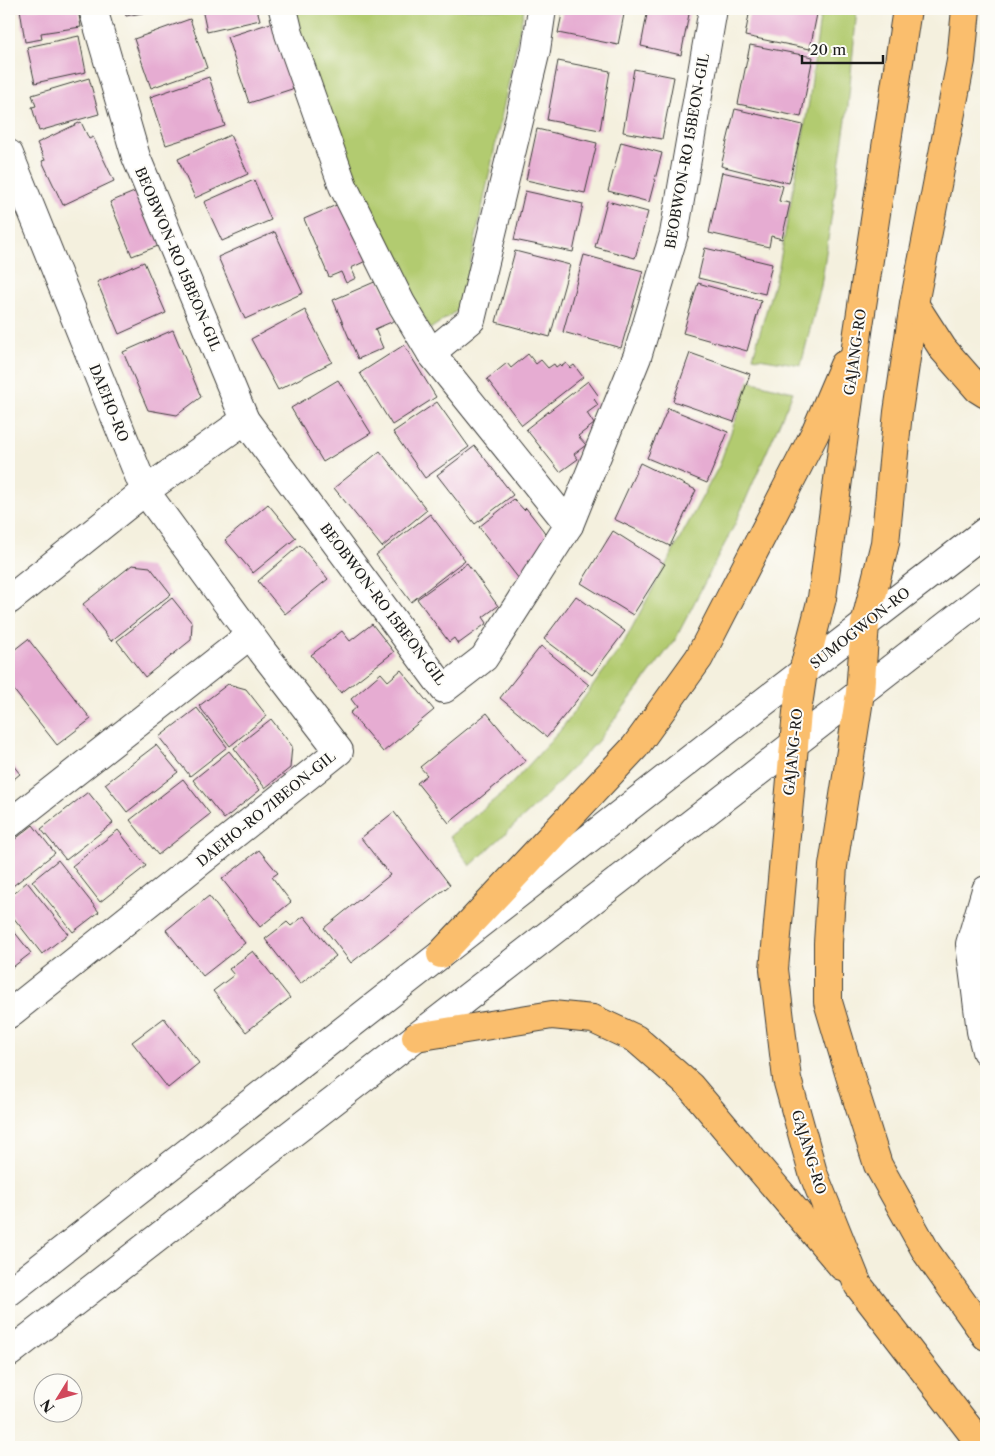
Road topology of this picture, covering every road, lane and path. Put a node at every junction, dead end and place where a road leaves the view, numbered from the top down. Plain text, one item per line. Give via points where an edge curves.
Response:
1 (93, 9) edge
2 (283, 9) edge
3 (542, 9) edge
4 (713, 9) edge
5 (907, 9) edge
6 (966, 9) edge
7 (9, 155) edge
8 (914, 304) junction
9 (858, 332) junction
10 (430, 353) junction
11 (986, 394) edge
12 (245, 420) junction
13 (145, 491) junction
14 (569, 525) junction
15 (986, 531) edge
16 (986, 595) edge
17 (9, 600) edge
18 (864, 624) junction
19 (250, 635) junction
20 (803, 672) junction
21 (860, 693) junction
22 (794, 745) junction
23 (9, 824) edge
24 (986, 890) edge
25 (441, 954) junction
26 (9, 1014) edge
27 (416, 1037) junction
28 (986, 1052) edge
29 (858, 1285) junction
30 (9, 1292) edge
31 (986, 1336) edge
32 (9, 1353) edge
33 (983, 1447) edge

1 - 12 street, BEOBWON-RO 15BEON-GIL via 136,157
2 - 10 street via 343,186 401,303
3 - 10 street via 536,50 471,320
4 - 14 street, BEOBWON-RO 15BEON-GIL via 674,234 637,357
5 - 9 main road, GAJANG-RO
6 - 8 main road via 961,62
7 - 13 street, DAEHO-RO
8 - 11 main road via 943,349
8 - 18 main road via 898,412 885,542
9 - 20 main road, GAJANG-RO via 822,598
9 - 25 main road via 815,434 699,658 636,747
10 - 14 street
12 - 13 street
12 - 14 street, BEOBWON-RO 15BEON-GIL via 444,688 484,658
13 - 17 street
13 - 19 street, DAEHO-RO 71BEON-GIL
15 - 18 street, SUMOGWON-RO
16 - 21 street
18 - 20 street, SUMOGWON-RO
18 - 21 main road
19 - 23 street
19 - 26 street, DAEHO-RO 71BEON-GIL via 340,751
20 - 22 main road, GAJANG-RO
20 - 25 street, SUMOGWON-RO
21 - 22 street
21 - 31 main road via 833,866 828,1002 878,1165 927,1253
22 - 27 street
22 - 29 main road, GAJANG-RO via 774,968 787,1079 813,1173
24 - 28 street via 970,944
25 - 30 street, SUMOGWON-RO
27 - 29 main road via 552,1015 593,1019 636,1039 690,1086
27 - 32 street
29 - 33 main road, GAJANG-RO

